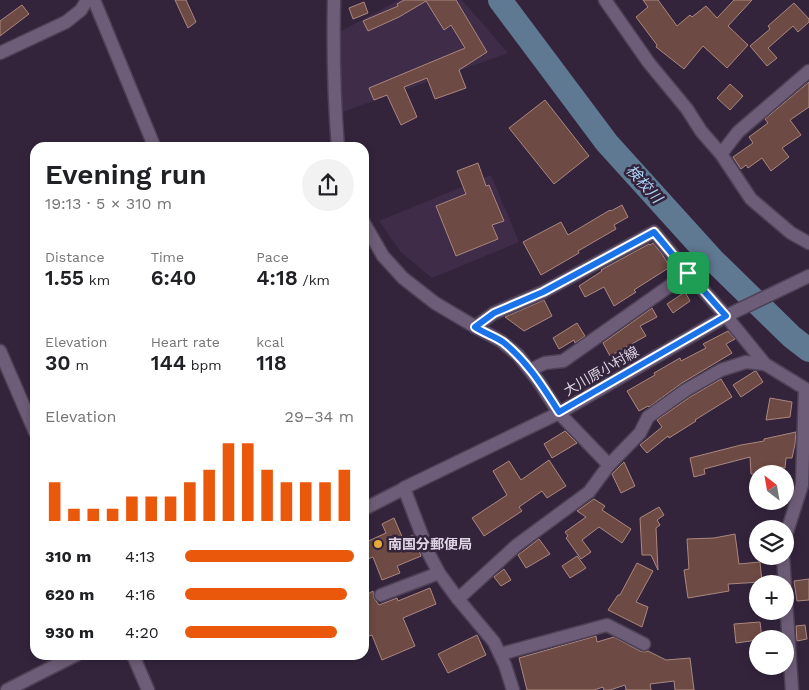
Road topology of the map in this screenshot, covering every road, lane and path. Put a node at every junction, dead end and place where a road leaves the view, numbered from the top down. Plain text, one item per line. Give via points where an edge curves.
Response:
1 (87, 0) edge
2 (94, 0) edge
3 (334, 0) edge
4 (605, 0) edge
5 (0, 53) edge
6 (809, 70) edge
7 (153, 142) edge
8 (338, 142) edge
9 (721, 154) junction
10 (369, 232) edge
11 (809, 243) edge
12 (688, 273) junction
13 (809, 276) edge
14 (726, 316) junction
15 (475, 327) junction
16 (0, 351) edge
17 (765, 364) junction
18 (530, 370) junction
19 (807, 390) edge
20 (559, 412) junction
21 (30, 420) edge
22 (609, 465) junction
23 (802, 485) junction
24 (405, 488) junction
25 (809, 499) edge
26 (369, 506) edge
27 (791, 520) edge
28 (784, 565) edge
29 (439, 573) junction
30 (381, 595) dead end
31 (458, 599) junction
32 (644, 644) dead end
33 (501, 654) junction
34 (66, 660) edge
35 (135, 660) edge
36 (7, 690) edge
37 (148, 690) edge
38 (513, 690) edge
39 (792, 690) edge

1 - 5 street via 81,10 66,22
2 - 7 street
3 - 8 street
4 - 9 street via 649,63
6 - 9 street via 738,132
9 - 11 street via 751,199 791,233
10 - 15 street via 383,256 403,278 435,303
12 - 14 street
12 - 15 street via 654,232 543,292 494,313
12 - 18 street via 563,361
13 - 14 street, 大川原小村線
14 - 17 street
14 - 20 street, 大川原小村線
15 - 18 street via 501,341
16 - 21 street
17 - 19 street
17 - 22 street via 746,362 721,370 686,390 648,417 640,432
18 - 20 street
19 - 23 street
20 - 22 street
20 - 24 street, 大川原小村線
22 - 31 street via 589,492 517,545
23 - 25 street
23 - 27 street
24 - 26 street, 大川原小村線
24 - 29 street
28 - 39 street
29 - 30 street
29 - 31 street
31 - 33 street
32 - 33 street via 607,625
33 - 38 street
34 - 36 street
35 - 37 street

